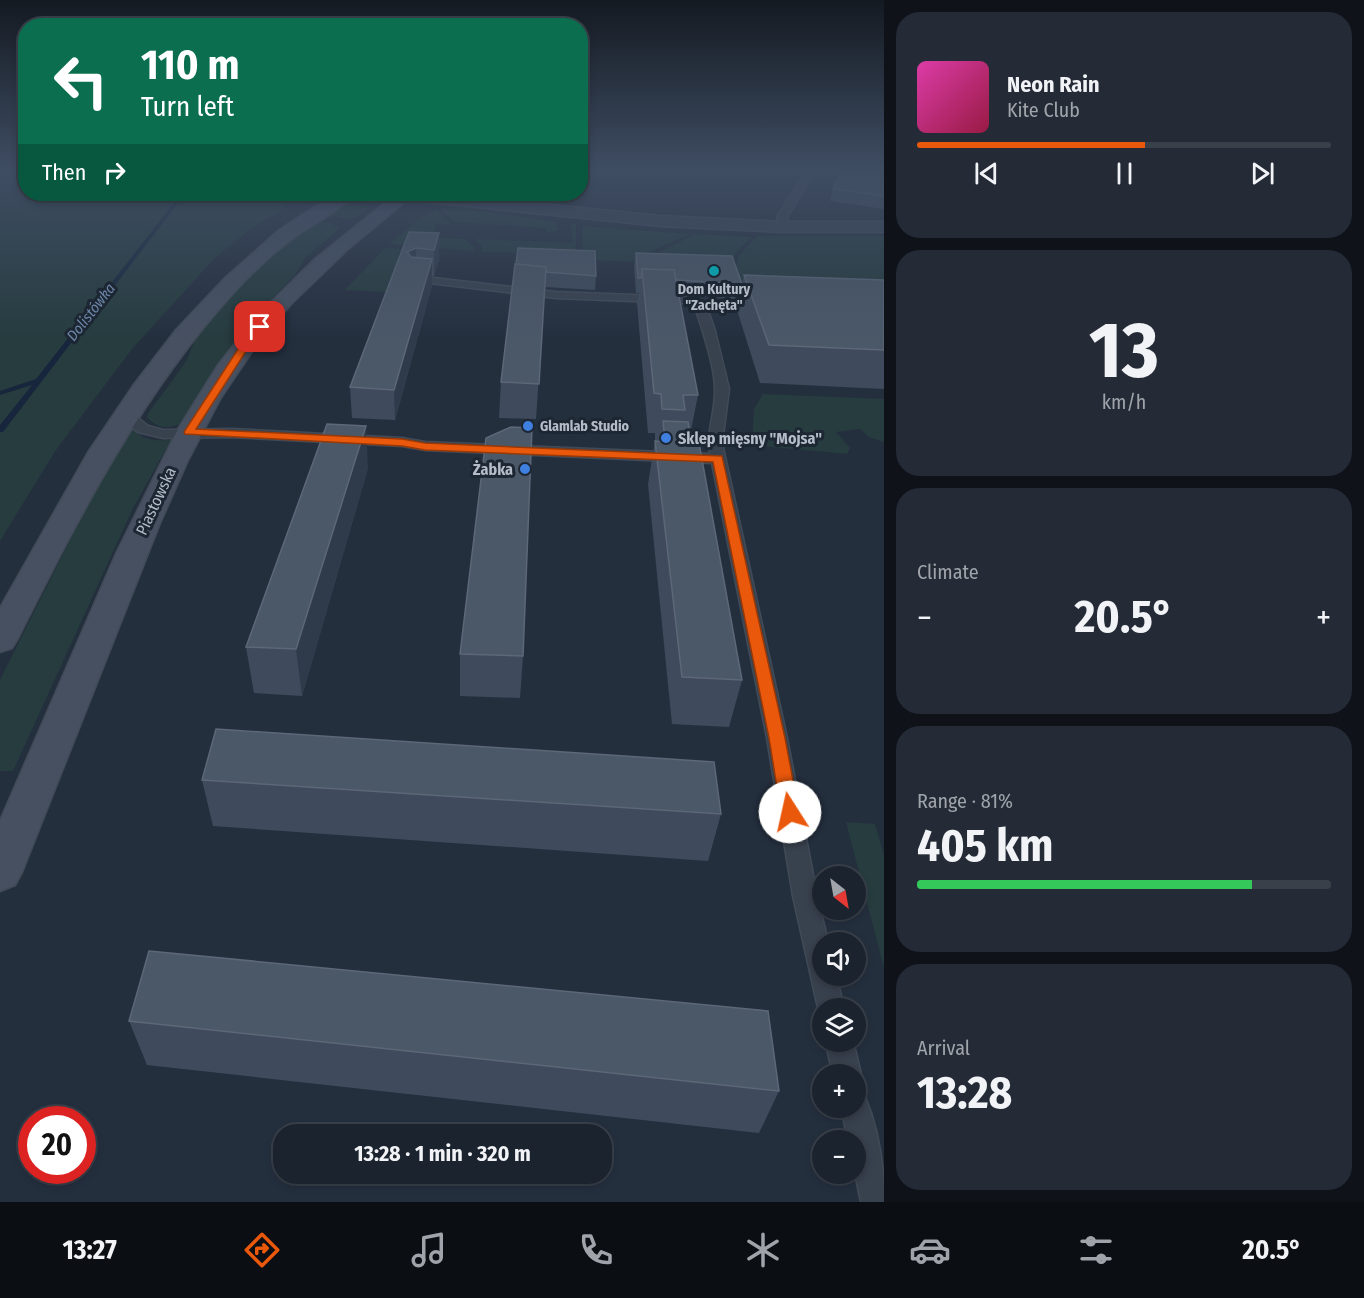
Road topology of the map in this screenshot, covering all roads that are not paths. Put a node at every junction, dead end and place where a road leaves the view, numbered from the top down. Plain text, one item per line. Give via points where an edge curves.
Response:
1 (296, 227) edge
2 (353, 227) edge
3 (361, 227) edge
4 (355, 232) junction
5 (416, 279) edge
6 (127, 411) junction
7 (189, 432) junction
8 (718, 459) junction
9 (0, 640) edge
10 (0, 872) edge
11 (813, 932) edge
12 (858, 1118) edge
13 (877, 1202) edge

1 - 6 main road via 252,263 207,308
2 - 4 main road
3 - 4 main road, Piastowska
4 - 7 main road, Piastowska via 301,280 246,343
5 - 8 lane via 556,295 696,302 709,331 722,388 715,444
6 - 7 lane via 134,422 154,433
6 - 9 main road via 64,516
7 - 8 lane
7 - 10 main road, Piastowska via 142,530
8 - 11 lane
12 - 13 lane

